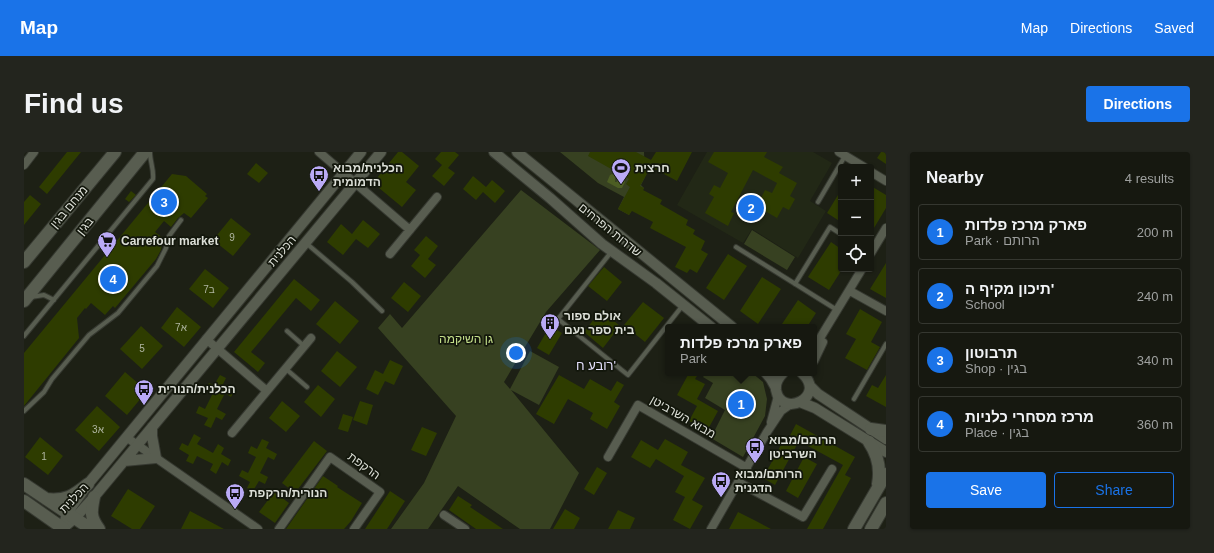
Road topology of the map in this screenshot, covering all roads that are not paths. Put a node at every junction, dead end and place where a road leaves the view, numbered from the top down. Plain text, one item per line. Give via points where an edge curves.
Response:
1 (34, 152) edge
2 (114, 152) edge
3 (145, 152) edge
4 (150, 152) edge
5 (320, 152) edge
6 (361, 152) edge
7 (380, 152) edge
8 (494, 152) edge
9 (517, 152) edge
10 (843, 154) edge
11 (859, 164) edge
12 (24, 165) edge
13 (344, 173) junction
14 (874, 174) edge
15 (886, 181) edge
16 (355, 182) junction
17 (437, 197) dead end
18 (818, 202) dead end
19 (181, 220) dead end
20 (886, 228) edge
21 (410, 230) junction
22 (838, 232) edge
23 (305, 243) junction
24 (736, 247) dead end
25 (874, 247) edge
26 (612, 251) junction
27 (390, 254) dead end
28 (24, 262) edge
29 (860, 272) edge
30 (795, 284) junction
31 (850, 290) junction
32 (24, 300) edge
33 (54, 300) junction
34 (683, 304) junction
35 (382, 311) dead end
36 (837, 311) junction
37 (886, 311) edge
38 (668, 324) edge
39 (707, 324) edge
40 (728, 324) edge
41 (665, 327) edge
42 (287, 331) dead end
43 (24, 336) edge
44 (311, 338) dead end
45 (206, 339) junction
46 (817, 343) edge
47 (886, 344) edge
48 (304, 346) junction
49 (217, 349) junction
50 (817, 354) edge
51 (285, 369) junction
52 (768, 376) edge
53 (781, 376) edge
54 (808, 378) edge
55 (307, 387) dead end
56 (267, 391) junction
57 (777, 392) junction
58 (854, 399) dead end
59 (796, 403) junction
60 (24, 411) edge
61 (152, 427) junction
62 (871, 429) junction
63 (886, 431) edge
64 (767, 432) junction
65 (232, 433) dead end
66 (126, 437) junction
67 (886, 439) edge
68 (869, 442) junction
69 (137, 445) junction
70 (886, 452) edge
71 (608, 457) dead end
72 (156, 458) junction
73 (124, 461) junction
74 (747, 468) junction
75 (832, 469) dead end
76 (886, 474) edge
77 (738, 482) junction
78 (24, 484) edge
79 (88, 484) junction
80 (877, 489) junction
81 (94, 497) junction
82 (46, 499) junction
83 (24, 501) edge
84 (886, 503) edge
85 (71, 516) junction
86 (444, 516) dead end
87 (64, 529) edge
88 (91, 529) edge
89 (99, 529) edge
90 (258, 529) edge
91 (279, 529) edge
92 (354, 529) edge
93 (465, 529) edge
94 (711, 529) edge
95 (854, 529) edge
96 (871, 529) edge

1 - 12 street
2 - 28 main road, מנחם בגין
3 - 32 main road, בגין
4 - 33 lane via 152,179
5 - 13 street
6 - 13 street, הכלנית
7 - 16 street, הכלנית
8 - 26 street, שדרות הפרחים
9 - 40 street, שדרות הפרחים
10 - 11 street
10 - 18 lane
13 - 16 street
13 - 45 street, הכלנית
14 - 15 street
16 - 21 street
16 - 23 street, הכלנית
17 - 21 street
19 - 60 lane via 169,236 157,266 118,313 89,335 44,392
20 - 25 street
21 - 27 street
22 - 30 lane via 830,227
23 - 35 lane
23 - 49 street, הכלנית
24 - 30 lane
26 - 34 street, שדרות הפרחים
26 - 41 lane via 558,320 628,375
29 - 31 street
30 - 36 lane
31 - 36 street
31 - 37 street
32 - 33 lane via 40,295
33 - 43 lane
34 - 38 lane
34 - 39 street, שדרות הפרחים
36 - 46 street
36 - 50 street
42 - 48 lane
44 - 48 street
45 - 49 street
45 - 66 street, הכלנית
47 - 58 lane
48 - 51 street
49 - 56 street
49 - 61 street, הכלנית
51 - 55 lane
51 - 56 street
52 - 57 street
53 - 57 street
54 - 59 street via 807,396
54 - 62 street via 818,394
56 - 65 street
57 - 59 street via 784,401
57 - 64 street
59 - 64 street via 781,411
59 - 68 street via 815,408
61 - 69 street, הכלנית
61 - 72 street
62 - 63 main road
62 - 67 street
64 - 74 street
66 - 69 street
66 - 79 street, הכלנית
68 - 70 street
68 - 80 main road via 877,454 880,465
69 - 72 street
69 - 73 street, הכלנית
71 - 74 street, מבוא השרביטן via 638,405
72 - 73 street
72 - 90 street
73 - 81 street, הכלנית
74 - 77 street
75 - 77 street via 803,517
76 - 80 main road
77 - 94 street
78 - 82 main road
79 - 82 main road via 65,499
79 - 85 street, הכלנית
80 - 95 main road
81 - 85 street, הכלנית
81 - 89 main road via 92,515
82 - 85 main road
83 - 87 main road
84 - 96 main road
85 - 87 street, הכלנית
85 - 88 main road
86 - 93 street
91 - 92 street, הרקפת via 330,457 380,492

